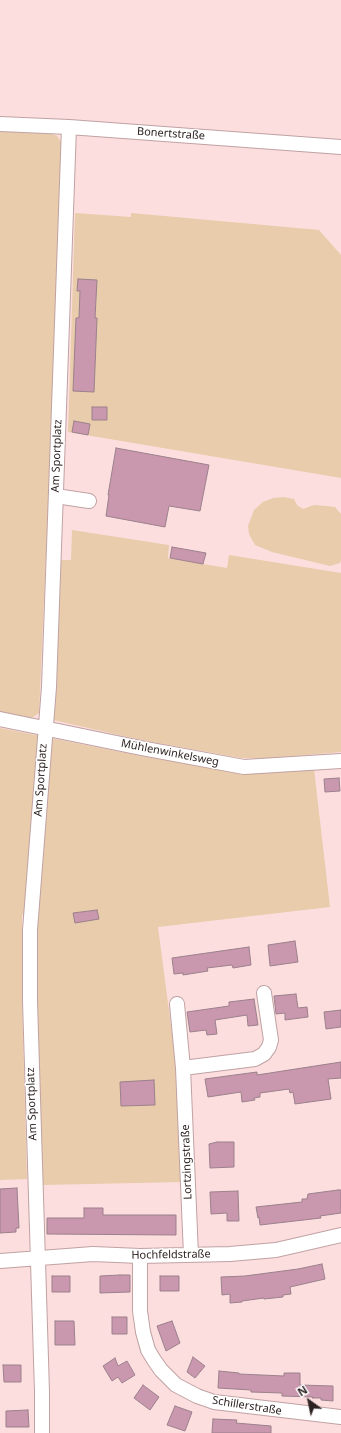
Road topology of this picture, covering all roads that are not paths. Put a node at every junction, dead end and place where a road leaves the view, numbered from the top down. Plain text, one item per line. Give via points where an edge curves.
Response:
1 (0, 124) edge
2 (69, 127) junction
3 (341, 147) edge
4 (56, 496) junction
5 (89, 500) dead end
6 (0, 719) edge
7 (45, 728) junction
8 (341, 761) edge
9 (264, 993) dead end
10 (177, 1004) dead end
11 (183, 1062) junction
12 (341, 1236) edge
13 (191, 1255) junction
14 (140, 1256) junction
15 (37, 1257) junction
16 (0, 1261) edge
17 (341, 1418) edge
18 (42, 1433) edge

1 - 2 street, Bonertstraße
2 - 3 street, Bonertstraße
2 - 4 street, Am Sportplatz
4 - 5 street
4 - 7 street, Am Sportplatz via 49,687
6 - 7 street, Mühlenwinkelsweg
7 - 8 street, Mühlenwinkelsweg via 244,766
7 - 15 street, Am Sportplatz via 30,930
9 - 11 street via 271,1040 264,1054 255,1059
10 - 11 street, Lortzingstraße
11 - 13 street, Lortzingstraße
12 - 13 street, Hochfeldstraße via 276,1250
13 - 14 street, Hochfeldstraße
14 - 15 street, Hochfeldstraße via 93,1254
14 - 17 street, Schillerstraße via 142,1332 154,1360 176,1385 214,1402
15 - 16 street, Hochfeldstraße
15 - 18 street, Am Sportplatz

